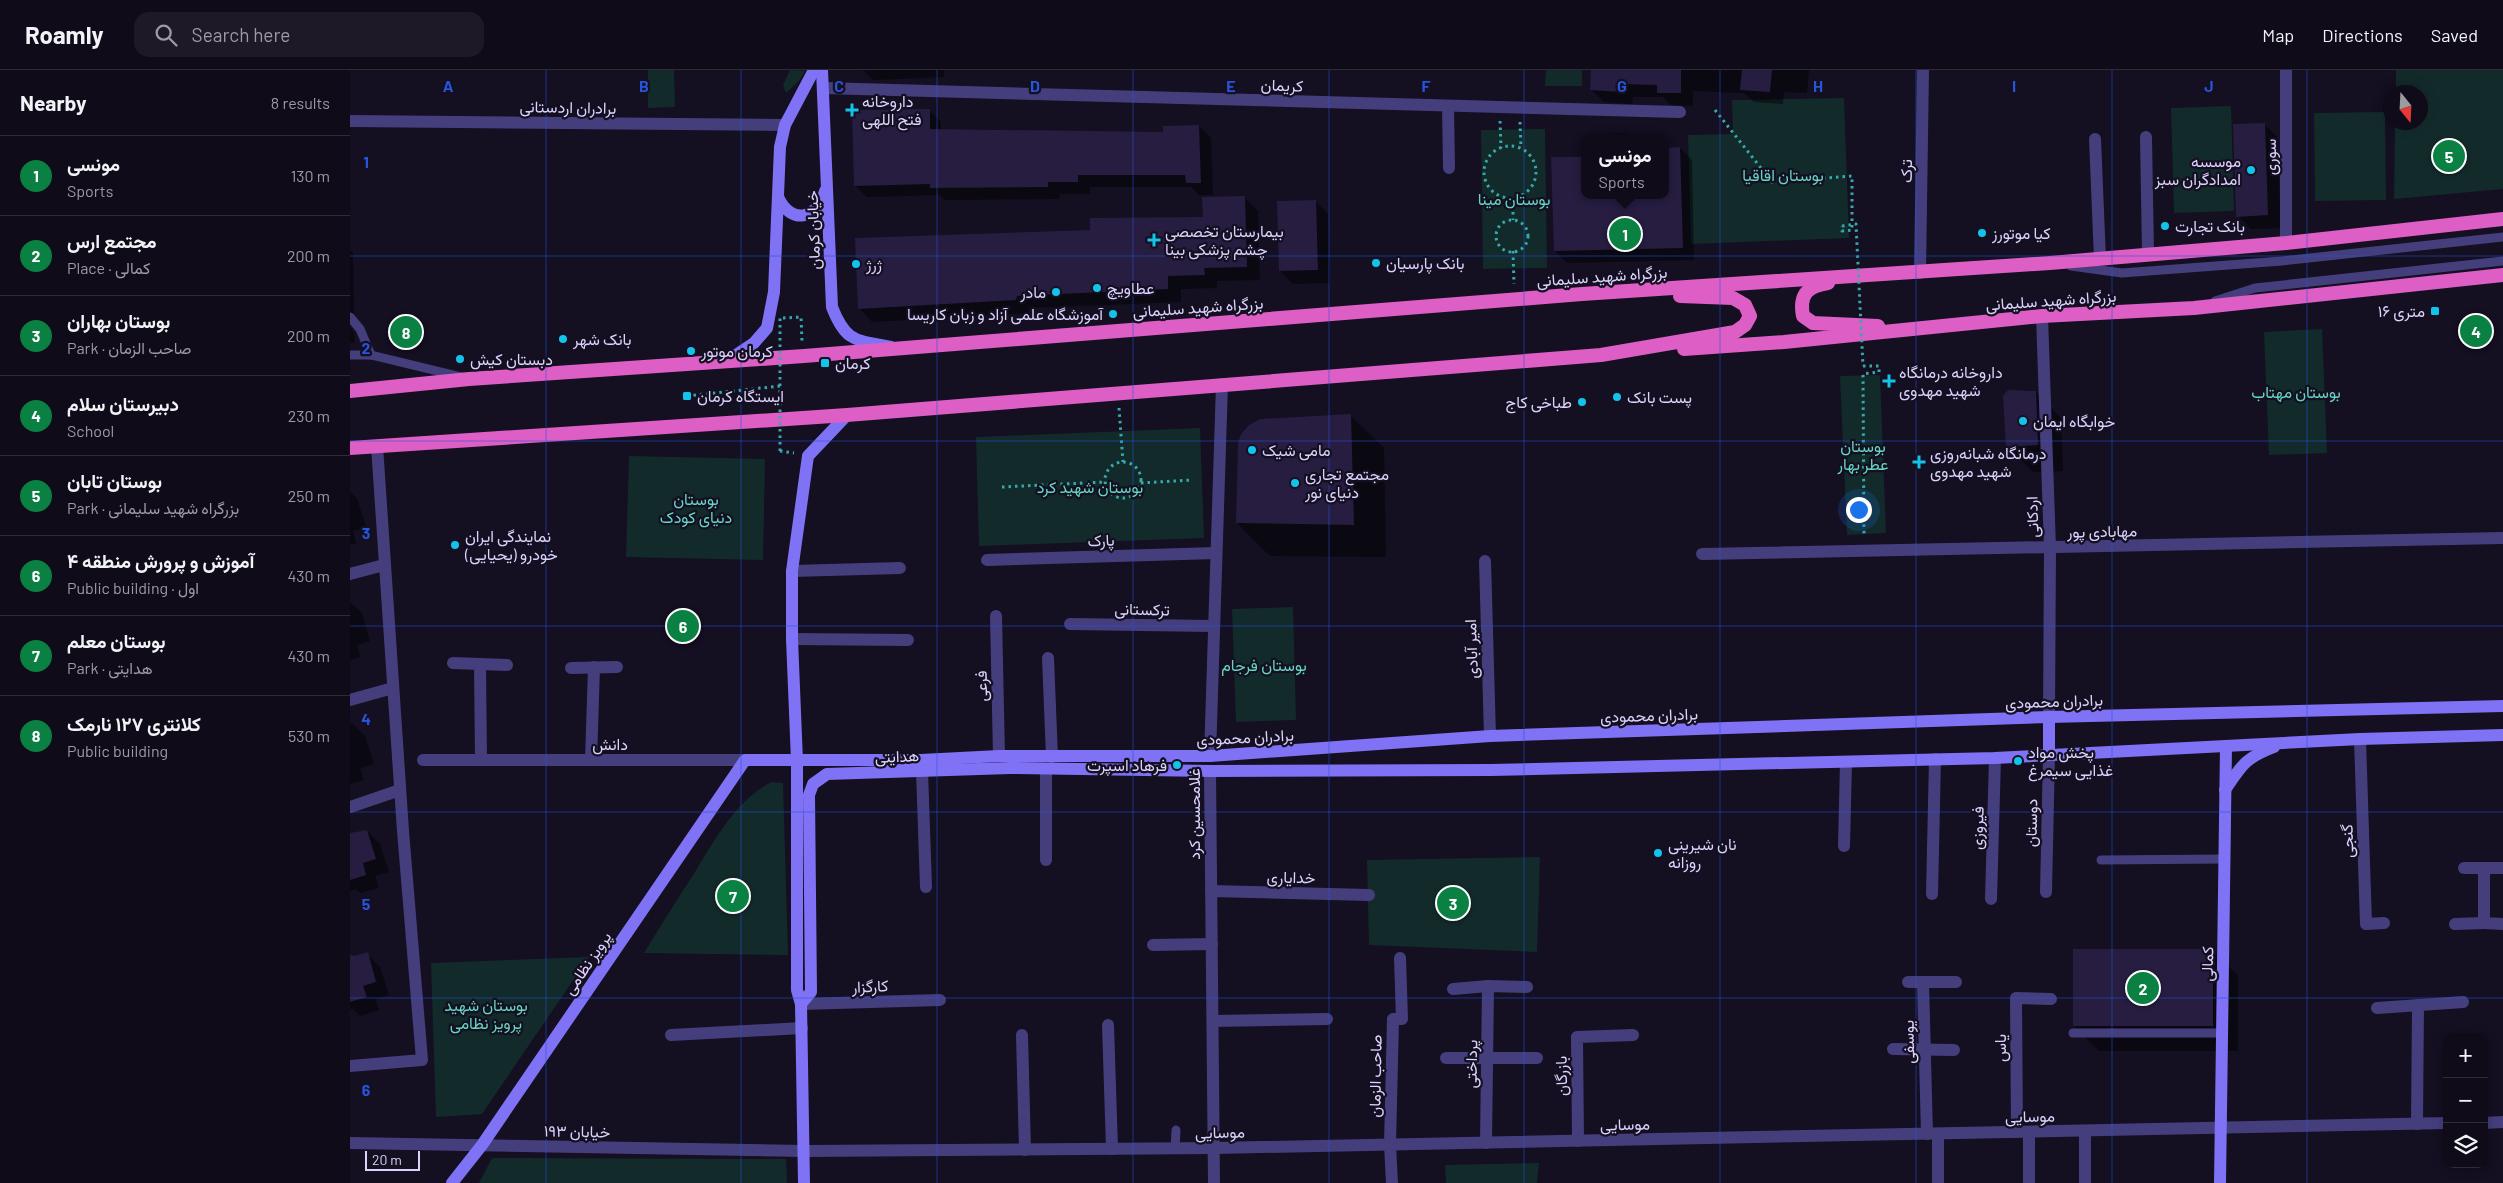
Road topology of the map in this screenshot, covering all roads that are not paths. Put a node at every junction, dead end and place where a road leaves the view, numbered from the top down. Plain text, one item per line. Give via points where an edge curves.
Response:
1 (814, 70) edge
2 (822, 70) edge
3 (1923, 70) edge
4 (2286, 70) edge
5 (823, 88) junction
6 (1448, 106) junction
7 (1680, 112) dead end
8 (350, 121) edge
9 (786, 125) junction
10 (2095, 138) dead end
11 (2146, 138) dead end
12 (1449, 168) dead end
13 (827, 186) junction
14 (778, 196) junction
15 (2503, 219) edge
16 (2503, 237) edge
17 (2286, 243) junction
18 (2148, 253) junction
19 (2100, 258) junction
20 (2503, 261) edge
21 (2050, 263) junction
22 (1920, 273) junction
23 (2503, 275) edge
24 (1582, 294) junction
25 (2194, 308) junction
26 (2042, 316) junction
27 (350, 318) edge
28 (1921, 329) junction
29 (896, 348) junction
30 (350, 355) edge
31 (371, 355) junction
32 (1600, 355) junction
33 (727, 361) junction
34 (469, 379) junction
35 (1222, 384) junction
36 (351, 391) edge
37 (847, 415) junction
38 (377, 446) junction
39 (350, 448) edge
40 (350, 453) edge
41 (2503, 538) edge
42 (2050, 548) junction
43 (1216, 553) junction
44 (1702, 554) dead end
45 (987, 560) dead end
46 (1485, 561) dead end
47 (384, 564) junction
48 (900, 568) dead end
49 (792, 571) junction
50 (350, 574) edge
51 (996, 616) dead end
52 (1070, 624) dead end
53 (1213, 626) junction
54 (792, 639) junction
55 (908, 640) dead end
56 (1048, 658) dead end
57 (453, 664) dead end
58 (480, 665) junction
59 (506, 665) dead end
60 (594, 667) junction
61 (617, 667) dead end
62 (571, 668) dead end
63 (393, 688) junction
64 (350, 700) edge
65 (2503, 706) edge
66 (2049, 717) junction
67 (2503, 735) edge
68 (1490, 736) junction
69 (2360, 739) junction
70 (2286, 743) junction
71 (2226, 746) junction
72 (2049, 755) junction
73 (999, 756) junction
74 (1210, 756) junction
75 (1052, 757) junction
76 (1995, 758) junction
77 (423, 760) dead end
78 (481, 760) junction
79 (591, 760) junction
80 (745, 760) junction
81 (1935, 760) junction
82 (798, 761) junction
83 (1846, 762) junction
84 (1046, 769) junction
85 (922, 771) junction
86 (1210, 771) junction
87 (400, 790) junction
88 (2225, 790) junction
89 (350, 807) edge
90 (1844, 846) dead end
91 (2224, 859) junction
92 (1046, 860) dead end
93 (2101, 860) dead end
94 (2464, 868) dead end
95 (2484, 868) junction
96 (2503, 868) edge
97 (926, 887) dead end
98 (1211, 891) junction
99 (2046, 892) dead end
100 (1932, 894) dead end
101 (1369, 895) dead end
102 (1991, 899) dead end
103 (2384, 923) dead end
104 (2484, 923) junction
105 (2455, 924) dead end
106 (2503, 924) edge
107 (1212, 944) junction
108 (1153, 945) dead end
109 (1400, 958) dead end
110 (1908, 982) dead end
111 (1923, 982) junction
112 (1956, 982) dead end
113 (1488, 986) junction
114 (1527, 987) dead end
115 (1453, 989) dead end
116 (2051, 999) dead end
117 (940, 1000) dead end
118 (2462, 1002) dead end
119 (802, 1004) junction
120 (2418, 1005) junction
121 (2377, 1008) dead end
122 (1327, 1019) dead end
123 (1213, 1021) junction
124 (1108, 1025) dead end
125 (802, 1028) junction
126 (2072, 1033) dead end
127 (2222, 1033) junction
128 (672, 1035) dead end
129 (1022, 1035) dead end
130 (1633, 1035) dead end
131 (1893, 1049) dead end
132 (1925, 1049) junction
133 (1954, 1050) dead end
134 (1446, 1058) dead end
135 (1537, 1058) dead end
136 (1487, 1059) junction
137 (350, 1066) edge
138 (2503, 1122) edge
139 (2443, 1123) edge
140 (2488, 1123) edge
141 (2417, 1124) junction
142 (2221, 1128) junction
143 (1176, 1130) dead end
144 (2085, 1131) junction
145 (2023, 1132) junction
146 (1932, 1134) junction
147 (1578, 1141) junction
148 (350, 1143) edge
149 (1486, 1143) junction
150 (482, 1145) junction
151 (1390, 1145) junction
152 (1175, 1148) junction
153 (1215, 1148) junction
154 (1112, 1149) junction
155 (1025, 1150) junction
156 (804, 1151) junction
157 (452, 1183) edge
158 (804, 1183) edge
159 (1214, 1183) edge
160 (1392, 1183) edge
161 (1938, 1183) edge
162 (2028, 1183) edge
163 (2085, 1183) edge
164 (2220, 1183) edge

1 - 9 main road, خیابان کرمان
2 - 5 main road, خیابان کرمان
3 - 22 street, ترک
4 - 17 street, سوری
5 - 6 street, کریمان
5 - 13 main road, خیابان کرمان
6 - 7 street, کریمان
6 - 12 street
8 - 9 street, برادران اردستانی
9 - 14 main road, خیابان کرمان via 780,147
10 - 19 street
11 - 18 street
13 - 14 main road via 818,209 806,216 792,215
13 - 29 main road, خیابان کرمان via 832,307 840,328 856,339
14 - 33 main road, خیابان کرمان via 774,292 767,328 754,343
15 - 17 highway, بزرگراه شهید سلیمانی
16 - 21 lane via 2282,261 2122,273
17 - 18 highway, بزرگراه شهید سلیمانی
18 - 19 highway, بزرگراه شهید سلیمانی
19 - 21 highway, بزرگراه شهید سلیمانی
20 - 25 lane via 2255,288
21 - 22 highway, بزرگراه شهید سلیمانی
22 - 24 highway, بزرگراه شهید سلیمانی
22 - 28 highway via 1856,277 1820,284 1805,293 1800,303 1803,316 1813,322
23 - 25 highway, بزرگراه شهید سلیمانی
24 - 29 highway, بزرگراه شهید سلیمانی
24 - 32 highway via 1733,298 1745,305 1750,316 1745,325 1735,332
25 - 26 highway, بزرگراه شهید سلیمانی
26 - 28 highway, بزرگراه شهید سلیمانی
26 - 42 street, اردکانی
27 - 31 lane via 360,330
28 - 32 highway, بزرگراه شهید سلیمانی
29 - 33 highway, بزرگراه شهید سلیمانی
30 - 31 lane
31 - 34 lane
32 - 35 highway
33 - 34 highway, بزرگراه شهید سلیمانی
34 - 36 highway, بزرگراه شهید سلیمانی
35 - 37 highway
35 - 43 street, غلامحسین کرد
37 - 38 highway
37 - 49 main road, هدایتی via 808,456
38 - 39 highway
38 - 40 highway
38 - 47 street
41 - 42 street, مهابادی پور
42 - 44 street, مهابادی پور
42 - 66 street, اردکانی
43 - 45 street, پارک
43 - 53 street, غلامحسین کرد
46 - 68 street, امیر آبادی
47 - 50 street
47 - 63 street
48 - 49 street
49 - 54 main road, هدایتی
51 - 73 street, فرعی
52 - 53 street, ترکستانی
53 - 74 street, غلامحسین کرد
54 - 55 street
54 - 82 main road, هدایتی
56 - 75 street
57 - 58 street
58 - 59 street
58 - 78 street
60 - 61 street
60 - 62 street
60 - 79 street
63 - 64 street
63 - 87 street
65 - 66 main road, برادران محمودی
66 - 68 main road, برادران محمودی
66 - 72 main road
67 - 69 main road, برادران محمودی
68 - 74 main road, برادران محمودی
69 - 70 main road, برادران محمودی
69 - 103 street, گنجی via 2366,924
70 - 71 main road, برادران محمودی
70 - 88 main road via 2243,762
71 - 72 main road, برادران محمودی
71 - 88 main road, کمالی
72 - 76 main road, برادران محمودی
72 - 99 street, دوستان
73 - 75 main road, برادران محمودی
73 - 82 main road, برادران محمودی
74 - 75 main road, برادران محمودی
74 - 86 main road, غلامحسین کرد
76 - 81 main road, برادران محمودی
76 - 102 street, فیروزی
77 - 78 street, دانش
78 - 79 street, دانش
79 - 80 street, دانش
80 - 82 main road, دانش
80 - 150 main road, پرویز نظامی
81 - 83 main road, برادران محمودی
81 - 100 street
82 - 119 main road, هدایتی via 797,990
83 - 86 main road, برادران محمودی via 1491,770
83 - 90 street
84 - 85 main road, هدایتی
84 - 86 main road, هدایتی
84 - 92 street
85 - 97 street
85 - 119 main road, هدایتی via 828,774 814,784 808,795 811,992
86 - 98 street, غلامحسین کرد
87 - 89 street
87 - 137 street via 422,1060
88 - 91 main road, کمالی
91 - 93 lane
91 - 127 main road, کمالی
94 - 95 street
95 - 96 street
95 - 104 street
98 - 101 street, خدایاری
98 - 107 street, غلامحسین کرد
104 - 105 street
104 - 106 street
107 - 108 street
107 - 123 street, غلامحسین کرد
109 - 151 street, صاحب الزمان via 1402,1019 1393,1019
110 - 111 street
111 - 112 street
111 - 132 street, یوسفی
113 - 114 street
113 - 115 street
113 - 136 street, پرداختی
116 - 145 street, یاس via 2016,998
117 - 119 street, کارگزار
118 - 120 street
119 - 125 main road, هدایتی
120 - 121 street
120 - 141 street
122 - 123 street
123 - 153 street, غلامحسین کرد
124 - 154 street
125 - 128 street
125 - 156 main road, هدایتی
126 - 127 lane
127 - 142 main road, کمالی
129 - 155 street
130 - 147 street, بازرگان via 1576,1037
131 - 132 street
132 - 133 street
132 - 146 street, یوسفی
134 - 136 street
135 - 136 street
136 - 149 street, پرداختی
138 - 140 street
139 - 141 street, موسایی
141 - 142 street, موسایی
142 - 144 street, موسایی
142 - 164 main road, کمالی
143 - 152 lane
144 - 145 street, موسایی
144 - 163 street
145 - 146 street, موسایی
145 - 162 street
146 - 147 street, موسایی
146 - 161 street, یوسفی
147 - 149 street, موسایی
148 - 150 street, خیابان ۱۹۳
149 - 151 street, موسایی
150 - 156 street, خیابان ۱۹۳
150 - 157 main road, پرویز نظامی
151 - 153 street, موسایی
151 - 160 street
152 - 153 street, موسایی
152 - 154 street, موسایی
153 - 159 street, غلامحسین کرد
154 - 155 street, موسایی
155 - 156 street, موسایی
156 - 158 main road, هدایتی

